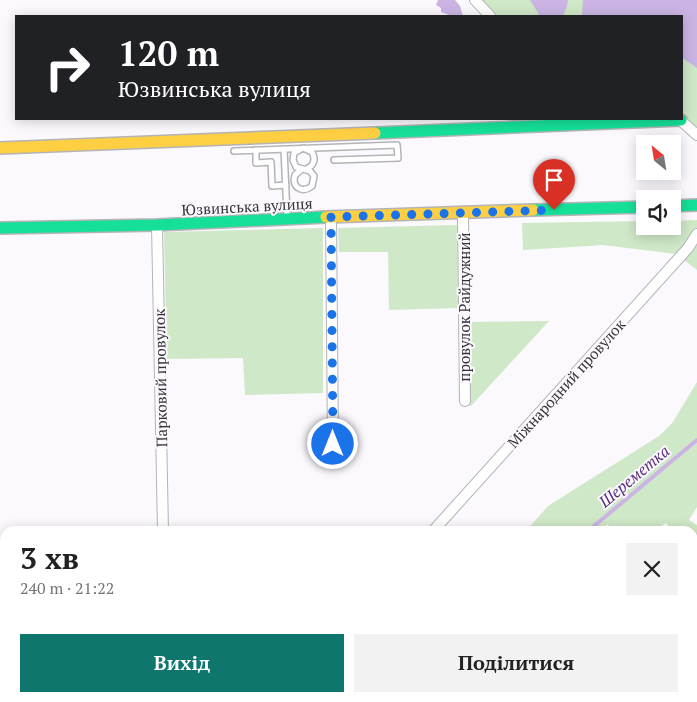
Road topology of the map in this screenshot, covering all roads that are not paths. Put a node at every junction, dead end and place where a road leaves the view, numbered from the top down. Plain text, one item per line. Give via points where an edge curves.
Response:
1 (475, 0) edge
2 (489, 15) edge
3 (680, 120) edge
4 (697, 135) edge
5 (0, 148) edge
6 (303, 148) junction
7 (284, 149) junction
8 (256, 150) junction
9 (234, 151) dead end
10 (334, 160) dead end
11 (304, 169) junction
12 (286, 185) junction
13 (697, 205) edge
14 (681, 206) edge
15 (636, 207) edge
16 (463, 214) junction
17 (331, 217) junction
18 (287, 218) junction
19 (157, 225) junction
20 (0, 228) edge
21 (697, 234) edge
22 (465, 401) dead end
23 (333, 444) dead end
24 (163, 526) edge
25 (438, 526) edge

1 - 2 street
3 - 4 street
3 - 5 street
6 - 7 lane
6 - 10 lane via 397,145 398,158
6 - 11 lane via 310,150 314,159 312,165
6 - 11 lane via 293,157 294,164
7 - 8 lane
7 - 12 lane
8 - 9 lane
8 - 12 lane via 256,163 271,162 272,186
11 - 11 lane via 312,173 315,180 312,186 303,190 296,188 293,181 294,174
12 - 18 lane
13 - 14 street
15 - 16 street, Юзвинська вулиця
16 - 17 street, Юзвинська вулиця
16 - 22 street, провулок Райдужний
17 - 18 street, Юзвинська вулиця
17 - 23 street
18 - 19 street, Юзвинська вулиця
19 - 20 street, Юзвинська вулиця
19 - 24 street, Парковий провулок
21 - 25 street, Міжнародний провулок via 688,248

